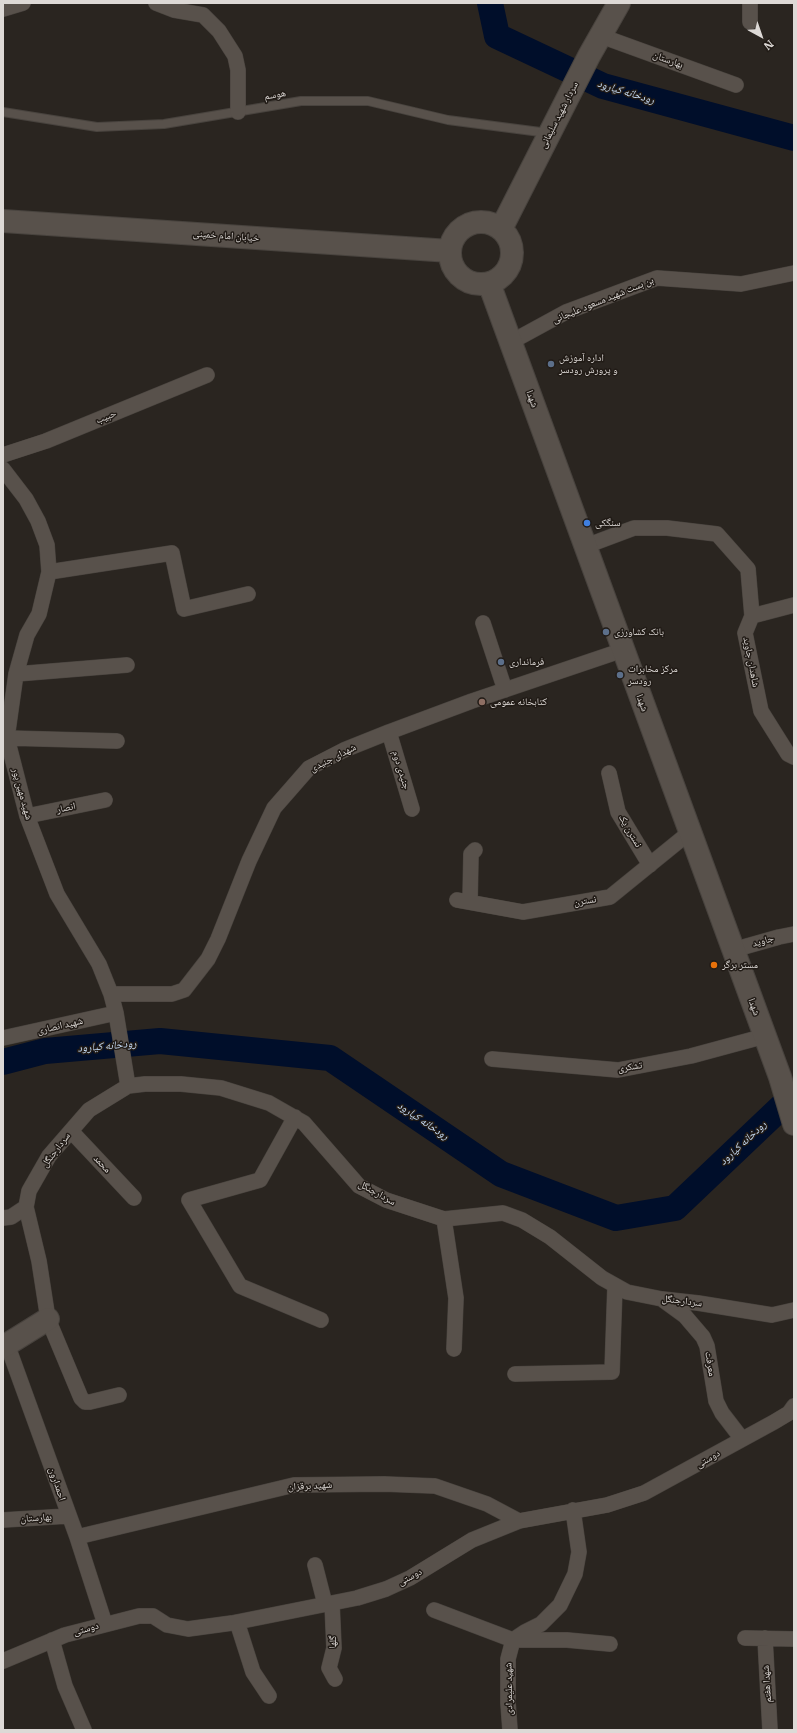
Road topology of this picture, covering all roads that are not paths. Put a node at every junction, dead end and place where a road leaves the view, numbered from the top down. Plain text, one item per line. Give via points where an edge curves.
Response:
1 (23, 3) edge
2 (156, 3) edge
3 (619, 3) edge
4 (750, 3) edge
5 (3, 9) edge
6 (750, 22) dead end
7 (601, 36) junction
8 (736, 84) dead end
9 (3, 112) edge
10 (238, 112) junction
11 (550, 134) junction
12 (3, 221) edge
13 (502, 229) junction
14 (450, 251) junction
15 (794, 273) edge
16 (489, 284) junction
17 (510, 342) junction
18 (207, 375) dead end
19 (3, 455) edge
20 (3, 469) edge
21 (586, 546) junction
22 (49, 572) junction
23 (248, 594) dead end
24 (794, 605) edge
25 (752, 616) junction
26 (483, 623) dead end
27 (623, 650) junction
28 (127, 665) dead end
29 (16, 674) junction
30 (505, 690) junction
31 (8, 702) edge
32 (389, 732) junction
33 (7, 738) junction
34 (117, 741) dead end
35 (794, 758) edge
36 (609, 773) dead end
37 (105, 800) dead end
38 (412, 808) dead end
39 (27, 816) junction
40 (690, 832) junction
41 (475, 850) dead end
42 (650, 865) junction
43 (794, 934) edge
44 (733, 950) junction
45 (111, 994) junction
46 (117, 1018) junction
47 (765, 1036) junction
48 (3, 1038) edge
49 (492, 1059) dead end
50 (128, 1086) junction
51 (295, 1117) junction
52 (794, 1124) edge
53 (70, 1131) junction
54 (134, 1198) dead end
55 (26, 1207) junction
56 (3, 1218) edge
57 (444, 1220) junction
58 (615, 1286) junction
59 (662, 1299) junction
60 (794, 1310) edge
61 (48, 1319) junction
62 (321, 1320) dead end
63 (5, 1346) edge
64 (454, 1349) dead end
65 (515, 1374) dead end
66 (119, 1396) dead end
67 (794, 1406) edge
68 (742, 1439) junction
69 (573, 1510) junction
70 (68, 1516) junction
71 (3, 1520) edge
72 (519, 1520) junction
73 (77, 1537) junction
74 (315, 1565) dead end
75 (328, 1604) junction
76 (434, 1610) dead end
77 (237, 1622) junction
78 (105, 1624) junction
79 (746, 1638) dead end
80 (765, 1638) junction
81 (794, 1639) edge
82 (52, 1640) junction
83 (513, 1640) junction
84 (610, 1644) dead end
85 (3, 1661) edge
86 (335, 1679) dead end
87 (269, 1696) dead end
88 (84, 1730) edge
89 (510, 1730) edge
90 (770, 1730) edge

1 - 5 street
2 - 10 street via 203,16 219,31 234,56 238,70
3 - 7 main road, سردار شهید سلیمانی
4 - 6 street
7 - 8 street, بهارستان
7 - 11 main road, سردار شهید سلیمانی
9 - 10 lane, هوسم via 97,127 164,124
10 - 11 lane, هوسم via 301,101 368,101 448,120
11 - 13 main road, سردار شهید سلیمانی
12 - 14 main road, خیابان امام خمینی
13 - 14 main road via 483,222 464,226 457,233
13 - 16 main road via 512,245 511,264 506,273
14 - 16 main road via 451,261 461,277 470,282
15 - 17 street, بن بست شهید مسعود علیجانی via 740,284 657,278 566,312
16 - 17 main road, شهدا
17 - 21 main road, شهدا
18 - 19 street, حبیب
20 - 22 street, شهید مهین پور via 26,499 38,521 47,545
21 - 25 street, شاهدان جاوید via 634,528 667,528 717,534 748,569
21 - 27 main road, شهدا
22 - 23 street via 172,553 184,609
22 - 29 street, شهید مهین پور via 39,614 27,635
24 - 25 street
25 - 35 street, شاهدان جاوید via 745,633 761,712 788,754
26 - 30 street
27 - 30 street, شهدای جنیدی
27 - 40 main road, شهدا
28 - 29 street
29 - 31 street, شهید مهین پور
30 - 32 street, شهدای جنیدی
31 - 33 street, شهید مهین پور
32 - 38 street, جنیدی دوم
32 - 45 street, شهدای جنیدی via 344,750 309,768 274,808 249,861 218,939 208,959 184,990 172,994
33 - 34 street
33 - 39 street, شهید مهین پور
36 - 42 street, نسترن یک via 618,812
37 - 39 street, انصار
39 - 45 street, شهید مهین پور via 57,894 99,964
40 - 42 street, نسترن
40 - 44 main road, شهدا
41 - 42 street, نسترن via 470,854 464,901 523,912 610,897
43 - 44 street, جاوید
44 - 47 main road, شهدا
45 - 46 street, شهید مهین پور
46 - 48 street, شهید انصاری
46 - 50 street, شهید مهین پور
47 - 49 street, تشکری via 691,1056 618,1070
47 - 52 main road, شهدا
50 - 51 street, سردارجنگل via 181,1084 221,1088 269,1103
50 - 53 street, سردارجنگل via 89,1110
51 - 57 street, سردارجنگل via 304,1123 359,1186 386,1200
51 - 62 street via 260,1180 189,1200 240,1286
53 - 54 street, محمد
53 - 55 street, سردارجنگل via 49,1156 29,1191
55 - 56 street via 11,1218
55 - 61 street via 39,1261
57 - 58 street, سردارجنگل via 503,1213 522,1220 550,1237
57 - 64 street via 456,1298
58 - 59 street, سردارجنگل via 627,1292
58 - 65 street via 612,1372
59 - 60 street, سردارجنگل via 772,1315
59 - 68 street, معرفت via 685,1316 703,1337 707,1346 716,1401 722,1414
61 - 63 main road
61 - 66 street via 81,1398 85,1402 90,1402
63 - 70 street, احمدارون
67 - 68 street, دوستی via 789,1413
68 - 69 street, دوستی via 644,1493 607,1505
69 - 72 street, دوستی
69 - 83 street via 579,1552 575,1574 560,1605 541,1624
70 - 71 street, بهارستان
70 - 73 street, احمدارون
72 - 73 street, شهید برقزان via 488,1504 435,1486 294,1485
72 - 75 street, دوستی via 472,1540 410,1578 386,1589
73 - 78 street, احمدارون
74 - 75 street, گلها
75 - 77 street, دوستی
75 - 86 street, گلها via 334,1648 329,1668
76 - 83 street
77 - 78 street, دوستی via 188,1629 167,1625 153,1616 139,1616
77 - 87 street via 253,1672
78 - 82 street, دوستی
79 - 80 street
80 - 81 street
80 - 90 street, شهدا هفتم
82 - 85 street, دوستی
82 - 88 street via 65,1686
83 - 84 street via 567,1640
83 - 89 street, شهید علیمرادی via 508,1659

